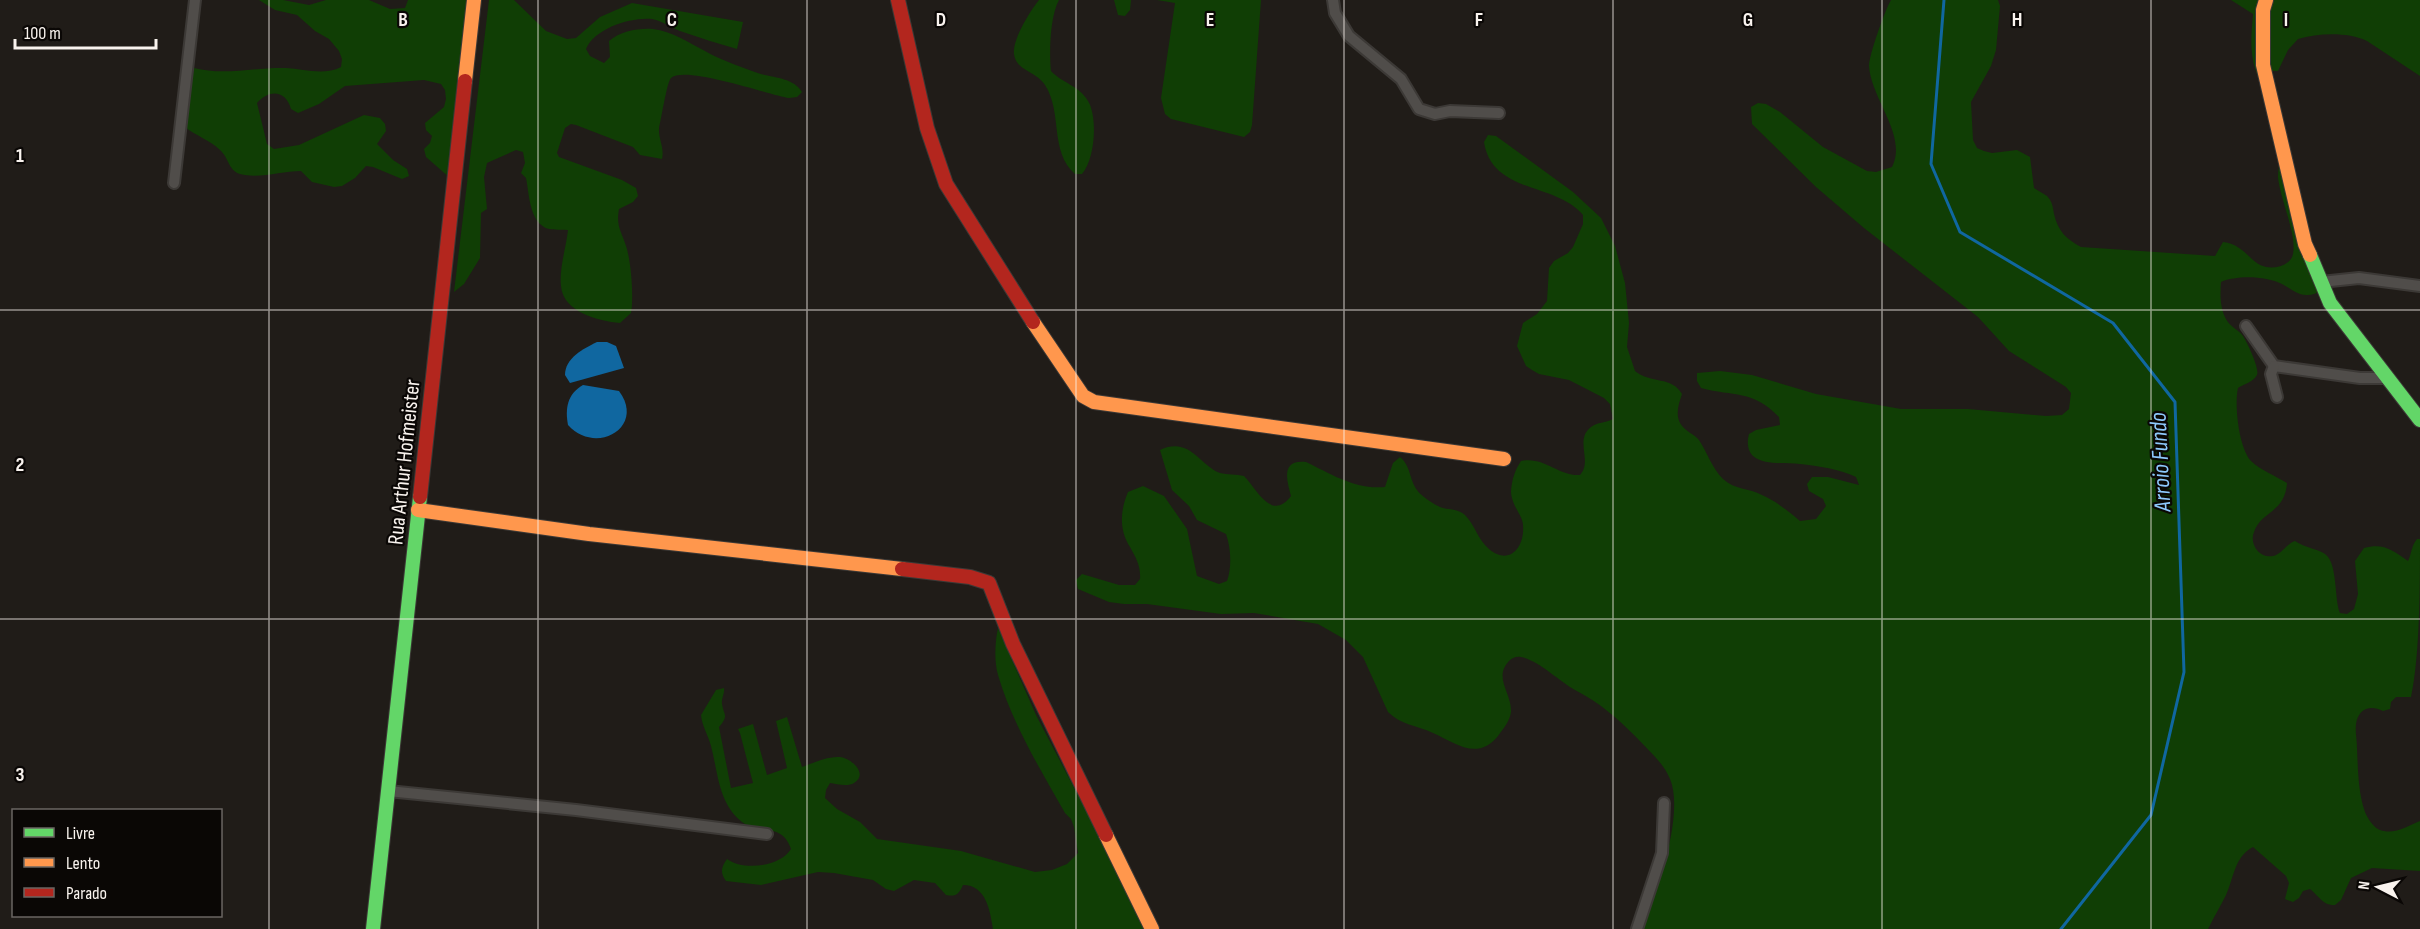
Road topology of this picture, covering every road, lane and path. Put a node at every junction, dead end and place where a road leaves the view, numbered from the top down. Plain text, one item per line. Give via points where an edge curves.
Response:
1 (195, 0) edge
2 (474, 0) edge
3 (898, 0) edge
4 (1333, 0) edge
5 (2266, 0) edge
6 (1499, 113) dead end
7 (174, 183) dead end
8 (2321, 282) junction
9 (2420, 286) edge
10 (2246, 326) dead end
11 (2274, 366) junction
12 (2387, 378) junction
13 (2277, 397) dead end
14 (2420, 420) edge
15 (1504, 459) dead end
16 (418, 510) junction
17 (388, 791) junction
18 (1664, 803) dead end
19 (767, 834) dead end
20 (373, 929) edge
21 (1152, 929) edge
22 (1637, 929) edge

1 - 7 street
2 - 16 street, Rua Arthur Hofmeister
3 - 15 street via 927,128 946,184 1083,396 1094,402
4 - 6 street via 1335,13 1349,36 1401,80 1419,109 1435,114
5 - 8 street via 2263,64 2305,243
8 - 9 street via 2360,278
8 - 12 street via 2330,303
10 - 11 street
11 - 12 street
11 - 13 street via 2271,374
12 - 14 street
16 - 17 street, Rua Arthur Hofmeister
16 - 21 street via 589,534 970,576 989,583 1013,644
17 - 19 street
17 - 20 street, Rua Arthur Hofmeister
18 - 22 street via 1662,853

